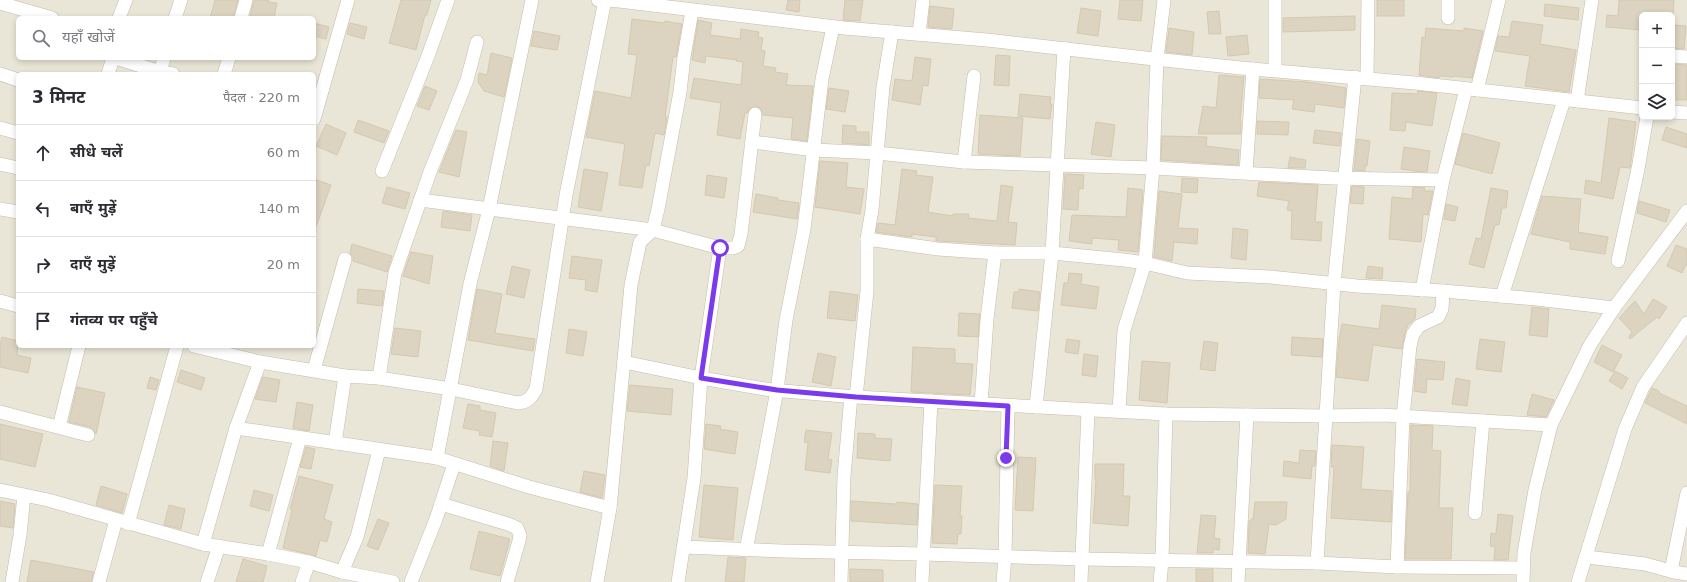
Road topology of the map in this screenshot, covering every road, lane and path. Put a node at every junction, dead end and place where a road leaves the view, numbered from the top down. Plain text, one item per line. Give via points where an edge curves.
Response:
1 (126, 0) edge
2 (181, 0) edge
3 (246, 0) edge
4 (348, 0) edge
5 (448, 0) edge
6 (532, 0) edge
7 (598, 0) edge
8 (606, 0) edge
9 (923, 0) edge
10 (1164, 0) edge
11 (1275, 0) edge
12 (1368, 0) edge
13 (1448, 0) edge
14 (1499, 0) edge
15 (1592, 0) edge
16 (0, 3) edge
17 (692, 11) junction
18 (45, 16) edge
19 (120, 16) edge
20 (176, 16) edge
21 (242, 16) edge
22 (1448, 18) dead end
23 (833, 27) junction
24 (892, 32) junction
25 (919, 34) junction
26 (477, 42) dead end
27 (1064, 48) junction
28 (1675, 56) edge
29 (1687, 57) edge
30 (1157, 59) junction
31 (112, 60) edge
32 (123, 60) edge
33 (164, 60) edge
34 (228, 60) edge
35 (1253, 69) junction
36 (1275, 70) junction
37 (109, 72) edge
38 (163, 72) edge
39 (166, 72) edge
40 (225, 72) edge
41 (0, 74) edge
42 (974, 76) dead end
43 (1361, 77) junction
44 (16, 79) edge
45 (1471, 90) junction
46 (1564, 100) junction
47 (1577, 101) junction
48 (1639, 108) edge
49 (316, 110) edge
50 (1675, 112) edge
51 (1687, 113) edge
52 (755, 114) dead end
53 (1646, 120) edge
54 (0, 128) edge
55 (16, 132) edge
56 (753, 142) junction
57 (814, 150) junction
58 (877, 153) junction
59 (964, 162) junction
60 (0, 164) edge
61 (1058, 164) junction
62 (16, 168) edge
63 (1153, 168) junction
64 (382, 170) dead end
65 (1246, 172) junction
66 (1345, 178) junction
67 (1444, 180) junction
68 (420, 200) junction
69 (0, 209) edge
70 (489, 209) junction
71 (1687, 211) edge
72 (16, 212) edge
73 (563, 219) junction
74 (653, 230) junction
75 (867, 239) junction
76 (720, 248) junction
77 (995, 253) junction
78 (1052, 253) junction
79 (345, 259) dead end
80 (1618, 260) dead end
81 (1145, 263) junction
82 (1334, 284) junction
83 (1422, 290) junction
84 (1443, 291) junction
85 (1502, 296) junction
86 (0, 301) edge
87 (16, 305) edge
88 (1614, 308) junction
89 (1687, 323) edge
90 (79, 348) edge
91 (176, 348) edge
92 (211, 348) edge
93 (236, 351) edge
94 (260, 362) junction
95 (624, 362) junction
96 (314, 370) junction
97 (345, 376) junction
98 (379, 378) junction
99 (701, 378) junction
100 (451, 389) junction
101 (777, 390) junction
102 (854, 397) junction
103 (931, 401) junction
104 (981, 404) junction
105 (1008, 406) junction
106 (1036, 407) junction
107 (1088, 410) junction
108 (0, 412) edge
109 (1119, 412) junction
110 (1166, 414) junction
111 (1247, 415) junction
112 (1326, 416) junction
113 (1403, 416) junction
114 (1484, 421) junction
115 (1551, 425) junction
116 (59, 427) junction
117 (236, 428) junction
118 (88, 435) dead end
119 (300, 438) junction
120 (336, 443) junction
121 (379, 450) junction
122 (437, 458) junction
123 (454, 464) junction
124 (0, 490) edge
125 (1687, 493) edge
126 (24, 495) junction
127 (441, 504) junction
128 (610, 508) junction
129 (1475, 513) dead end
130 (1684, 514) edge
131 (116, 520) junction
132 (128, 524) junction
133 (203, 544) junction
134 (219, 546) junction
135 (683, 547) junction
136 (746, 550) junction
137 (843, 553) junction
138 (268, 554) junction
139 (923, 554) junction
140 (1005, 556) junction
141 (1587, 557) junction
142 (1082, 559) junction
143 (1162, 561) junction
144 (309, 562) junction
145 (1240, 563) junction
146 (1317, 563) junction
147 (1397, 567) junction
148 (1523, 568) junction
149 (342, 572) junction
150 (1671, 572) junction
151 (1687, 574) edge
152 (12, 582) edge
153 (99, 582) edge
154 (207, 582) edge
155 (302, 582) edge
156 (393, 582) edge
157 (412, 582) edge
158 (506, 582) edge
159 (597, 582) edge
160 (678, 582) edge
161 (841, 582) edge
162 (922, 582) edge
163 (1003, 582) edge
164 (1081, 582) edge
165 (1160, 582) edge
166 (1238, 582) edge
167 (1523, 582) edge
168 (1578, 582) edge

1 - 19 street
2 - 20 street
3 - 21 street
4 - 49 street
5 - 64 street
6 - 70 street
7 - 8 street
8 - 17 street
8 - 73 street
9 - 25 street
10 - 30 street
11 - 36 street
12 - 43 street
13 - 22 street
14 - 45 street
15 - 47 street
16 - 18 street
17 - 23 street
17 - 74 street via 680,92
23 - 24 street
23 - 57 street via 822,79
24 - 25 street
24 - 58 street via 883,87
25 - 27 street
26 - 68 street via 467,80
27 - 30 street
27 - 61 street
28 - 29 street
30 - 35 street
30 - 63 street
31 - 37 street
32 - 38 street
33 - 39 street
34 - 40 street
35 - 36 street
35 - 65 street
36 - 43 street
41 - 44 street
42 - 59 street
43 - 45 street
43 - 66 street
45 - 46 street
45 - 67 street
46 - 47 street
46 - 85 street
47 - 48 street
50 - 51 street
52 - 56 street
53 - 80 street
54 - 55 street
56 - 57 street
56 - 76 street via 738,246
57 - 58 street
57 - 101 street via 804,229 786,320
58 - 59 street
58 - 75 street
59 - 61 street
60 - 62 street
61 - 63 street
61 - 78 street
63 - 65 street
63 - 81 street
65 - 66 street
66 - 67 street
66 - 82 street
67 - 83 street
68 - 70 street
68 - 98 street via 395,273
69 - 72 street
70 - 73 street
70 - 100 street via 470,284
71 - 88 street
73 - 74 street
73 - 100 street via 536,389 531,398 518,403
74 - 76 street
74 - 95 street via 640,242 638,250 631,285
75 - 77 street via 938,249
75 - 102 street via 867,291
76 - 99 street
77 - 78 street
77 - 104 street
78 - 81 street
78 - 106 street
79 - 96 street
81 - 82 street via 1187,273 1270,277
81 - 109 street via 1124,330
82 - 83 street
82 - 112 street
83 - 84 street
84 - 85 street
84 - 113 street via 1442,309 1438,317 1419,326 1413,334
85 - 88 street
86 - 87 street
88 - 115 street via 1590,345
89 - 141 street via 1643,387 1628,422
90 - 116 street
91 - 132 street
92 - 93 street
93 - 94 street
94 - 96 street
94 - 117 street
95 - 99 street
95 - 128 street
96 - 97 street
97 - 98 street
97 - 120 street
98 - 100 street
99 - 101 street
99 - 135 street via 694,478
100 - 122 street
101 - 102 street
101 - 136 street
102 - 103 street
102 - 137 street via 844,476
103 - 104 street
103 - 139 street
104 - 105 street
105 - 106 street
105 - 140 street
106 - 107 street
107 - 109 street
107 - 142 street
108 - 116 street
109 - 110 street
110 - 111 street
110 - 143 street
111 - 112 street
111 - 145 street
112 - 113 street
112 - 146 street
113 - 114 street
113 - 147 street
114 - 115 street
114 - 129 street
115 - 148 street via 1535,490
116 - 118 street
117 - 119 street
117 - 133 street
119 - 120 street
119 - 138 street
120 - 121 street
121 - 122 street
121 - 149 street via 357,536
122 - 123 street
123 - 127 street
123 - 128 street
124 - 126 street
125 - 130 street
126 - 131 street
126 - 152 street
127 - 157 street
127 - 158 street via 517,528 519,541
128 - 159 street
130 - 150 street
131 - 132 street
131 - 153 street
132 - 133 street
133 - 134 street
134 - 138 street
134 - 154 street
135 - 136 street
135 - 160 street
136 - 137 street
137 - 139 street
137 - 161 street
138 - 144 street
139 - 140 street
139 - 162 street
140 - 142 street
140 - 163 street
141 - 150 street via 1645,564
141 - 168 street
142 - 143 street
142 - 164 street
143 - 145 street
143 - 165 street
144 - 149 street
144 - 155 street
145 - 146 street
145 - 166 street
146 - 147 street
147 - 148 street
148 - 167 street
149 - 156 street
150 - 151 street

